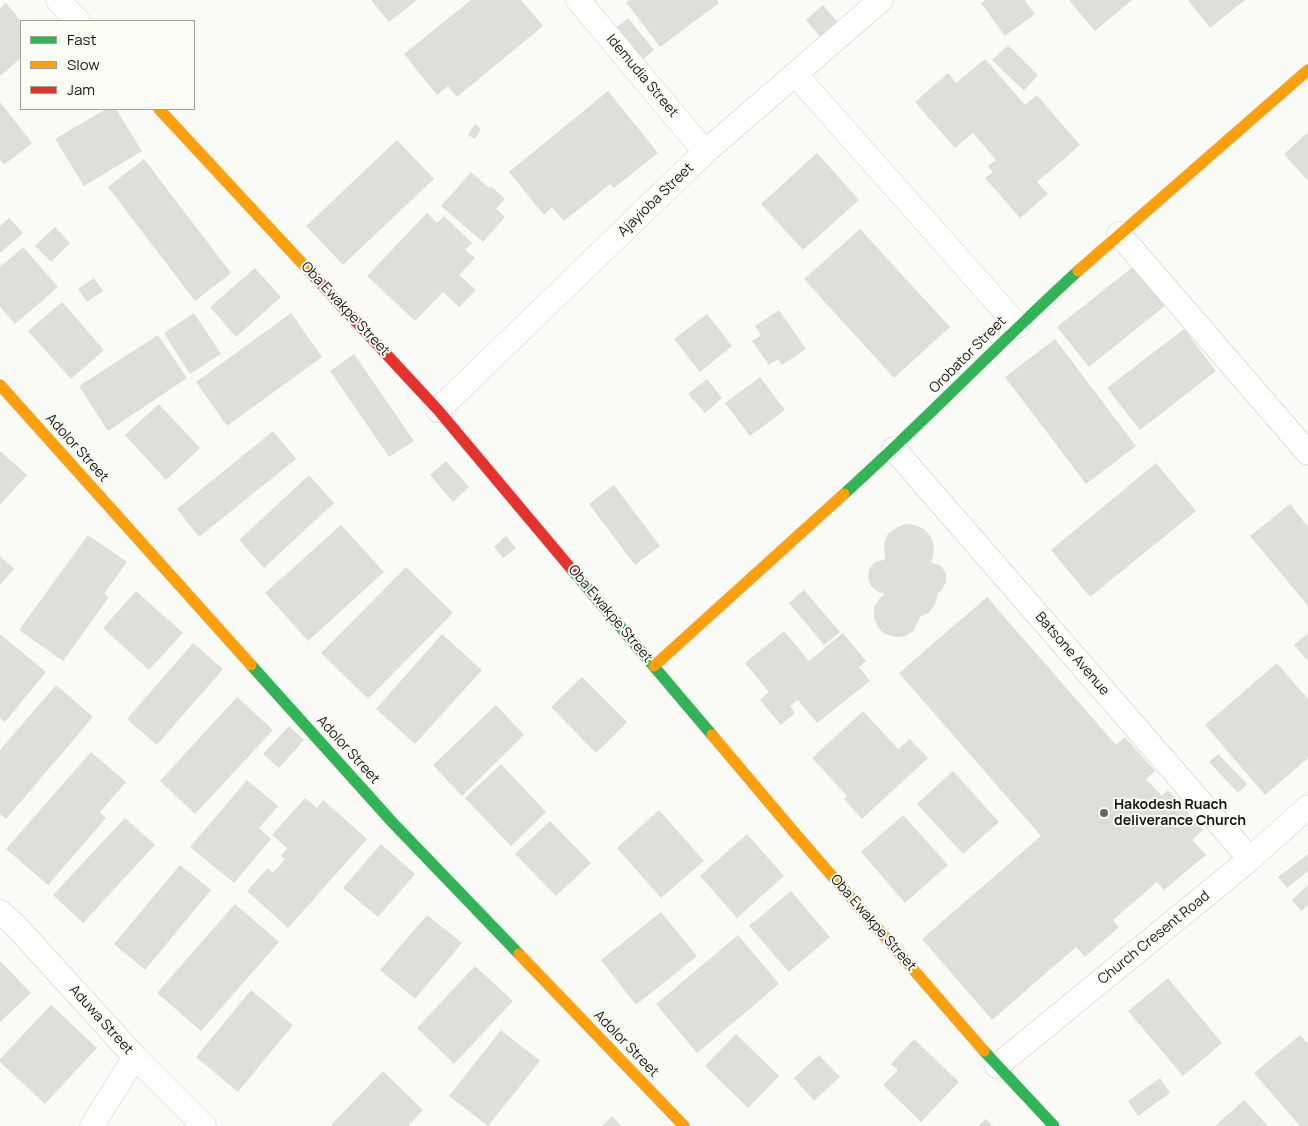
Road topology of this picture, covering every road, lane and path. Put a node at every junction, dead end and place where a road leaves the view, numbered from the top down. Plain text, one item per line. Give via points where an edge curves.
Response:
1 (58, 0) edge
2 (578, 0) edge
3 (881, 0) edge
4 (77, 20) edge
5 (1308, 70) edge
6 (796, 75) junction
7 (160, 110) edge
8 (705, 152) junction
9 (1119, 234) junction
10 (1018, 326) junction
11 (0, 384) edge
12 (438, 410) junction
13 (894, 449) junction
14 (1308, 453) edge
15 (654, 666) junction
16 (1308, 807) edge
17 (1250, 859) junction
18 (0, 912) edge
19 (135, 1056) junction
20 (997, 1066) junction
21 (92, 1126) edge
22 (204, 1126) edge
23 (684, 1126) edge
24 (1054, 1126) edge

1 - 4 street
2 - 8 street, Idemudia Street
3 - 6 street, Ajayioba Street
5 - 9 street, Orobator Street
6 - 8 street, Ajayioba Street
6 - 10 street
7 - 12 street, Oba Ewakpe Street
8 - 12 street, Ajayioba Street
9 - 10 street, Orobator Street
9 - 14 street
10 - 13 street, Orobator Street
11 - 23 street, Adolor Street via 393,823
12 - 15 street, Oba Ewakpe Street
13 - 15 street, Orobator Street
13 - 17 street, Batsone Avenue
15 - 20 street, Oba Ewakpe Street via 793,832
16 - 17 street, Church Cresent Road
17 - 20 street, Church Cresent Road
18 - 19 street, Aduwa Street
19 - 21 street
19 - 22 street, Aduwa Street
20 - 24 street, Oba Ewakpe Street

